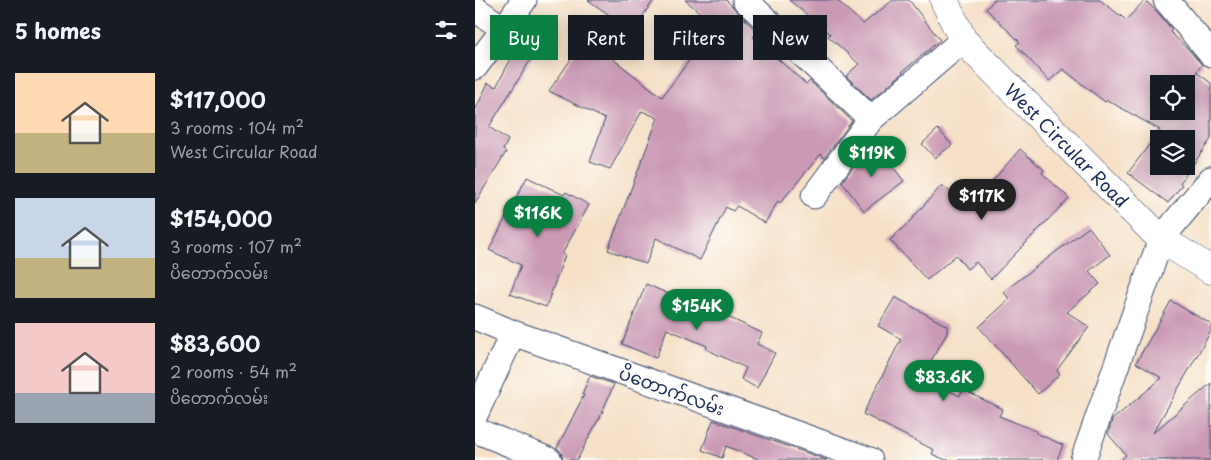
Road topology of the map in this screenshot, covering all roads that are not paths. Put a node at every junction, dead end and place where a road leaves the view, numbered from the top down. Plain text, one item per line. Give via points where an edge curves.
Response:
1 (524, 0) edge
2 (745, 0) edge
3 (944, 0) edge
4 (1166, 0) edge
5 (475, 9) edge
6 (514, 15) edge
7 (490, 19) edge
8 (963, 40) junction
9 (490, 47) edge
10 (1211, 54) edge
11 (475, 67) edge
12 (871, 118) junction
13 (1211, 179) edge
14 (814, 196) dead end
15 (1161, 239) junction
16 (1211, 270) edge
17 (475, 317) edge
18 (513, 333) junction
19 (475, 415) edge
20 (475, 430) edge
21 (549, 460) edge
22 (869, 460) edge
23 (1083, 460) edge

1 - 6 street
2 - 12 street
3 - 8 street, West Circular Road
4 - 10 street
5 - 7 street
8 - 12 street
8 - 15 street, West Circular Road
9 - 11 street
12 - 14 street
13 - 15 street
15 - 16 street, West Circular Road
15 - 23 street
17 - 18 street, ပိတောက်လမ်း
18 - 19 street
18 - 22 street, ပိတောက်လမ်း
20 - 21 street

